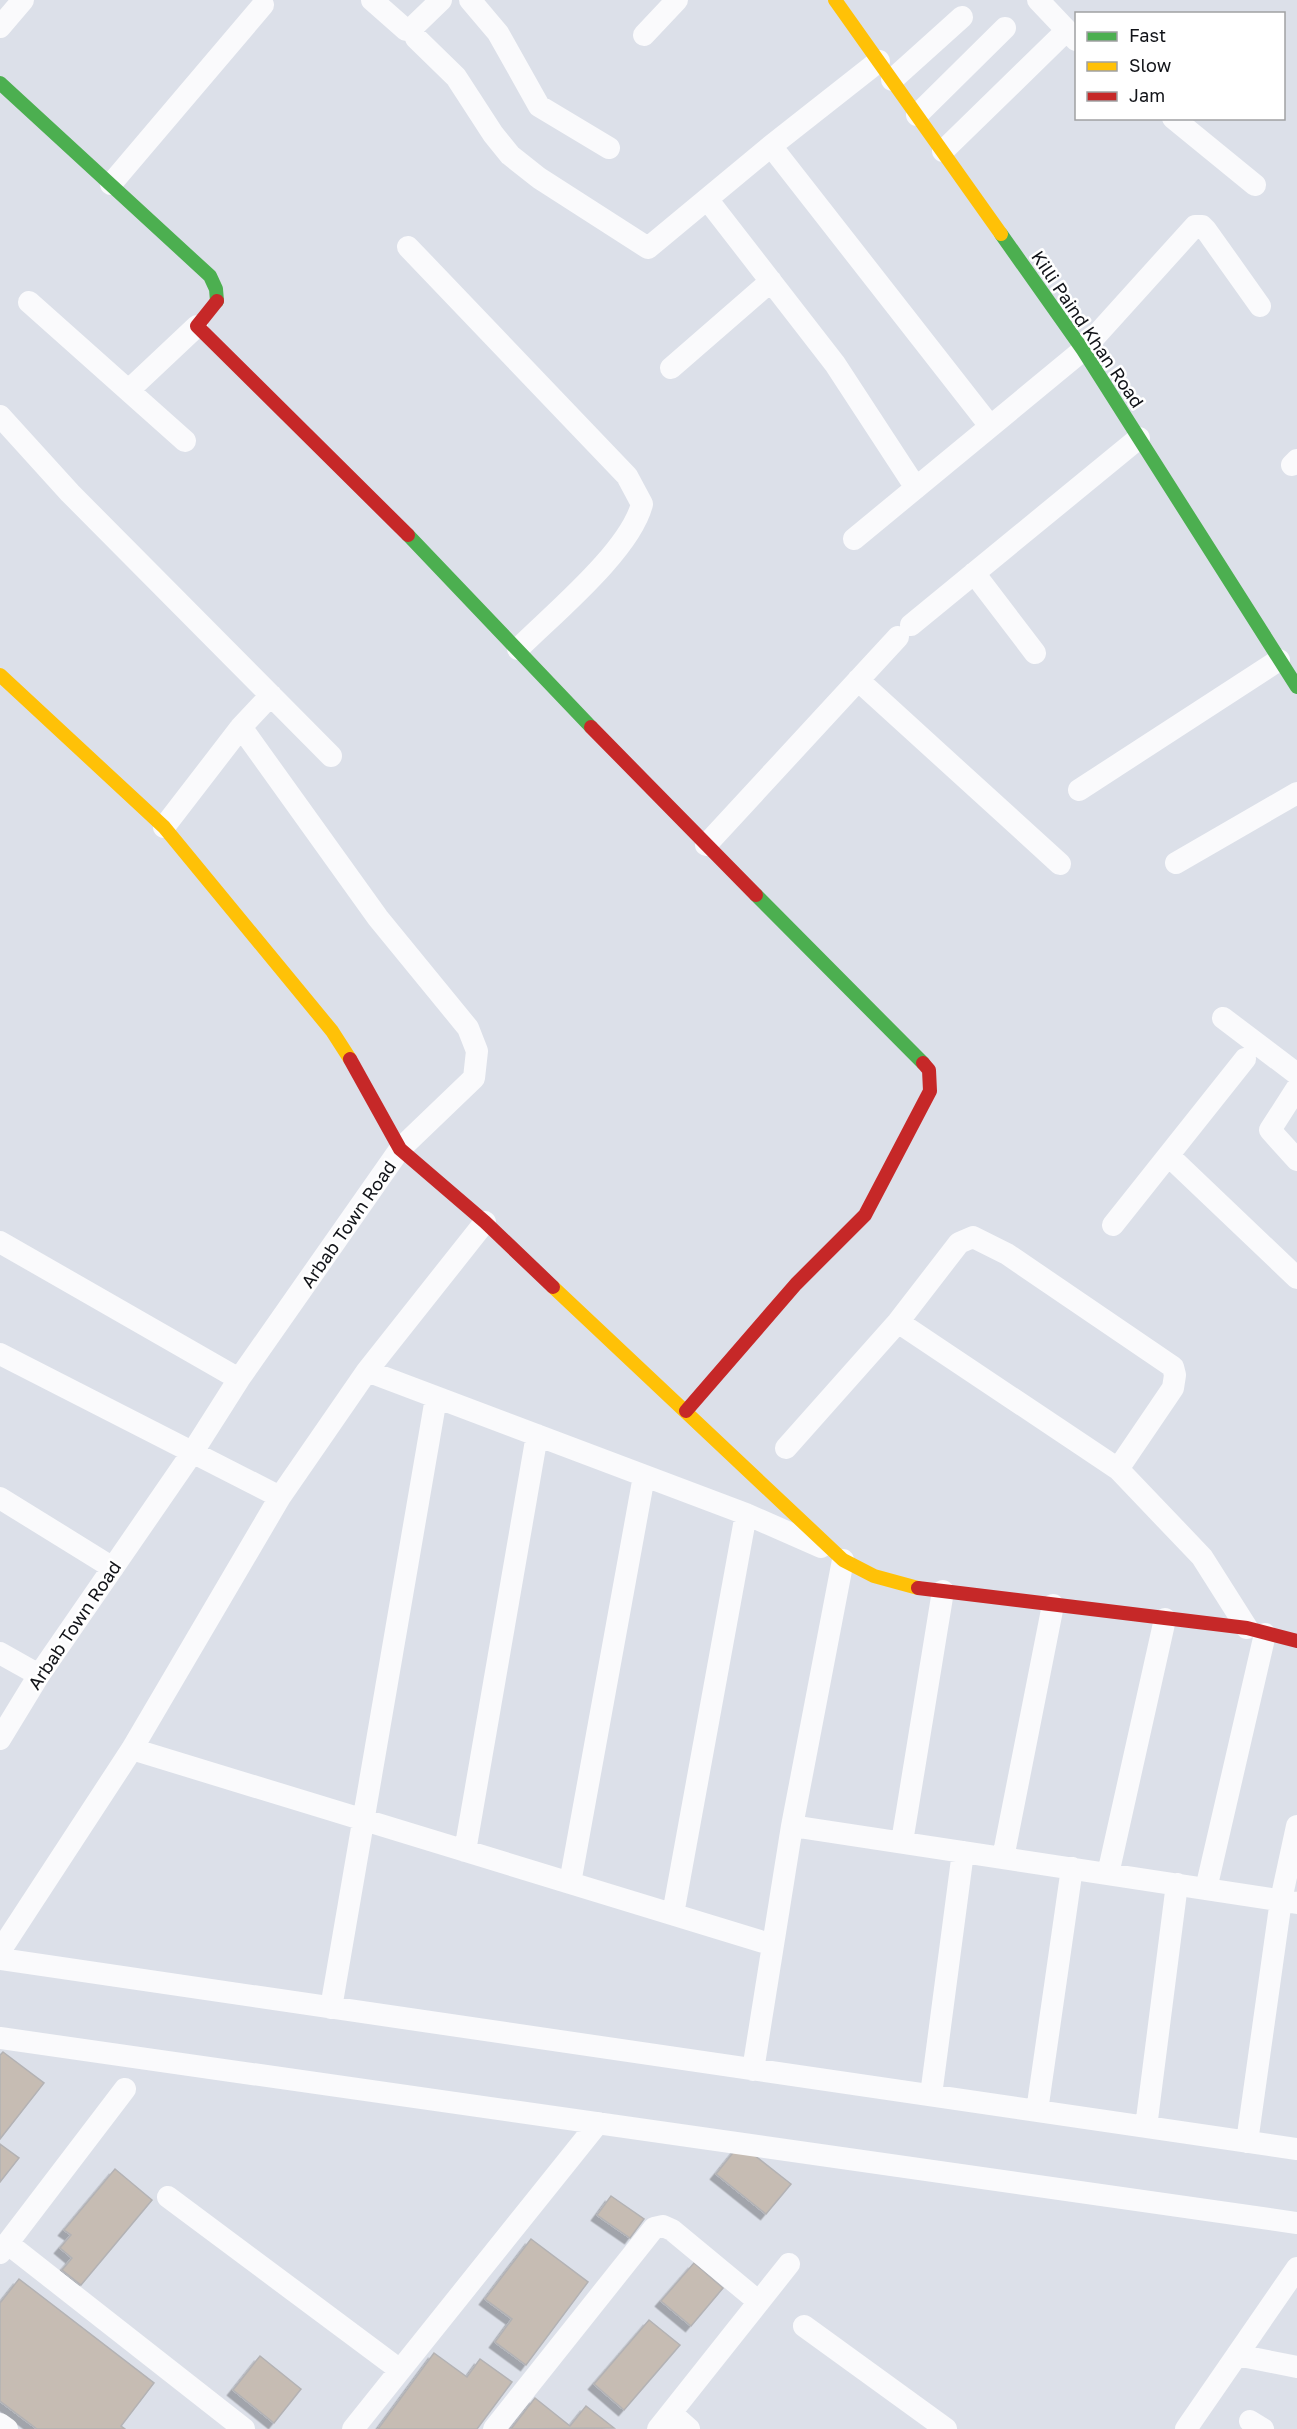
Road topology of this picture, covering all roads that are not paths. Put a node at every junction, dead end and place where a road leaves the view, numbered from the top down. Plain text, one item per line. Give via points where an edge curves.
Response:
1 (23, 0) edge
2 (372, 0) edge
3 (441, 0) edge
4 (470, 0) edge
5 (677, 0) edge
6 (835, 0) edge
7 (1038, 0) edge
8 (263, 5) dead end
9 (962, 17) dead end
10 (0, 27) edge
11 (1005, 28) dead end
12 (644, 35) dead end
13 (1072, 35) edge
14 (416, 38) dead end
15 (879, 61) junction
16 (892, 80) junction
17 (0, 83) edge
18 (917, 115) junction
19 (1175, 120) edge
20 (771, 146) junction
21 (609, 148) dead end
22 (943, 151) junction
23 (111, 183) junction
24 (1255, 184) dead end
25 (707, 199) junction
26 (408, 247) dead end
27 (771, 281) junction
28 (29, 302) dead end
29 (1260, 306) dead end
30 (196, 326) junction
31 (1083, 350) junction
32 (671, 368) dead end
33 (129, 390) junction
34 (0, 416) edge
35 (990, 426) junction
36 (1139, 438) junction
37 (185, 441) dead end
38 (916, 488) junction
39 (854, 538) dead end
40 (974, 573) junction
41 (518, 649) junction
42 (1035, 653) dead end
43 (1279, 660) junction
44 (0, 675) edge
45 (858, 680) junction
46 (1297, 687) edge
47 (271, 695) junction
48 (241, 727) junction
49 (331, 756) dead end
50 (1079, 790) dead end
51 (1297, 793) edge
52 (164, 827) junction
53 (706, 845) junction
54 (1060, 864) dead end
55 (1176, 864) dead end
56 (1223, 1018) dead end
57 (1245, 1059) dead end
58 (1297, 1074) edge
59 (1297, 1088) edge
60 (400, 1149) junction
61 (1169, 1156) junction
62 (1297, 1160) edge
63 (485, 1222) junction
64 (1113, 1225) dead end
65 (0, 1242) edge
66 (1297, 1278) edge
67 (898, 1322) junction
68 (0, 1354) edge
69 (367, 1371) junction
70 (239, 1379) junction
71 (436, 1398) junction
72 (686, 1411) junction
73 (537, 1436) junction
74 (786, 1448) dead end
75 (192, 1453) junction
76 (1118, 1469) junction
77 (644, 1476) junction
78 (280, 1497) junction
79 (0, 1498) edge
80 (746, 1514) junction
81 (840, 1557) junction
82 (113, 1568) junction
83 (943, 1591) junction
84 (1053, 1605) junction
85 (1165, 1619) junction
86 (1256, 1631) junction
87 (1297, 1641) edge
88 (0, 1653) edge
89 (39, 1675) junction
90 (0, 1739) edge
91 (132, 1749) junction
92 (365, 1820) junction
93 (792, 1826) junction
94 (1297, 1826) edge
95 (902, 1842) junction
96 (465, 1851) junction
97 (963, 1852) junction
98 (1003, 1858) junction
99 (1072, 1868) junction
100 (1108, 1874) junction
101 (1297, 1878) edge
102 (570, 1883) junction
103 (1177, 1884) junction
104 (1206, 1889) junction
105 (1289, 1902) edge
106 (673, 1914) junction
107 (773, 1945) junction
108 (0, 1951) edge
109 (0, 1959) edge
110 (330, 2008) junction
111 (0, 2038) edge
112 (753, 2070) junction
113 (125, 2089) dead end
114 (932, 2095) junction
115 (1037, 2111) junction
116 (598, 2123) junction
117 (1146, 2127) junction
118 (1247, 2142) junction
119 (1297, 2149) edge
120 (168, 2197) dead end
121 (1297, 2223) edge
122 (4, 2248) edge
123 (789, 2264) dead end
124 (1297, 2268) edge
125 (759, 2302) junction
126 (804, 2326) dead end
127 (1237, 2355) junction
128 (1297, 2367) edge
129 (400, 2370) junction
130 (664, 2421) edge
131 (0, 2424) edge
132 (7, 2429) edge
133 (244, 2429) edge
134 (353, 2429) edge
135 (494, 2429) edge
136 (689, 2429) edge
137 (946, 2429) edge
138 (1186, 2429) edge

1 - 10 street
2 - 3 street via 405,30 411,29
4 - 21 street via 498,33 539,106
5 - 12 street
6 - 15 street, Killi Paind Khan Road
7 - 13 street
8 - 23 street
9 - 16 street
11 - 18 street
13 - 22 street
14 - 25 street via 456,77 510,155 642,247 648,248
15 - 16 street, Killi Paind Khan Road
15 - 20 street
16 - 18 street, Killi Paind Khan Road
17 - 23 street
18 - 22 street, Killi Paind Khan Road
19 - 24 street
20 - 25 street
20 - 35 street
22 - 31 street, Killi Paind Khan Road
23 - 30 street via 210,276 218,300
25 - 27 street
26 - 41 street via 627,476 642,504 639,517 616,551
27 - 32 street
27 - 38 street via 835,364
28 - 33 street
29 - 31 street via 1206,230 1195,226
30 - 33 street
30 - 41 street
31 - 35 street
31 - 36 street, Killi Paind Khan Road
33 - 37 street
34 - 47 street via 70,494
35 - 38 street
36 - 40 street
36 - 43 street, Killi Paind Khan Road
38 - 39 street
40 - 42 street
40 - 45 street via 905,631
41 - 53 street
43 - 46 street, Killi Paind Khan Road
43 - 50 street
44 - 52 street
45 - 53 street
45 - 54 street
47 - 48 street
47 - 49 street
48 - 52 street
48 - 60 street, Arbab Town Road via 378,918 468,1028 477,1052 474,1078
51 - 55 street
52 - 60 street via 332,1031 366,1083
53 - 72 street via 897,1034 929,1070 930,1091 866,1215 796,1284
56 - 58 street
57 - 61 street
59 - 62 street via 1269,1130
60 - 63 street
60 - 70 street, Arbab Town Road
61 - 64 street
61 - 66 street
63 - 69 street
63 - 72 street
65 - 70 street
67 - 74 street
67 - 76 street
67 - 76 street via 959,1243 973,1237 1006,1254 1173,1367 1173,1388
68 - 75 street
69 - 71 street
69 - 78 street
70 - 75 street, Arbab Town Road
71 - 73 street
71 - 92 street
72 - 81 street
73 - 77 street
73 - 96 street
75 - 78 street
75 - 82 street, Arbab Town Road
76 - 86 street via 1202,1557
77 - 80 street
77 - 102 street
78 - 91 street
79 - 82 street
80 - 81 street
80 - 106 street
81 - 83 street via 874,1576 915,1588
81 - 93 street
82 - 89 street, Arbab Town Road
83 - 84 street
83 - 95 street
84 - 85 street
84 - 98 street
85 - 86 street
85 - 100 street
86 - 87 street
86 - 104 street
88 - 89 street
89 - 90 street, Arbab Town Road
91 - 92 street
91 - 108 street
92 - 96 street
92 - 110 street
93 - 95 street
93 - 107 street
94 - 105 street
95 - 97 street
96 - 102 street
97 - 98 street
97 - 114 street
98 - 99 street
99 - 100 street
99 - 115 street
100 - 103 street
101 - 105 street
102 - 106 street
103 - 104 street
103 - 117 street
104 - 105 street
105 - 118 street
106 - 107 street
107 - 112 street
109 - 110 street
110 - 112 street
111 - 116 street
112 - 114 street
113 - 122 street
114 - 115 street
115 - 117 street
116 - 121 street
116 - 129 street
117 - 118 street
118 - 119 street
120 - 129 street
122 - 133 street
123 - 125 street
124 - 127 street
125 - 130 street
125 - 135 street via 672,2230 654,2228
126 - 137 street
127 - 128 street
127 - 138 street
129 - 134 street
130 - 136 street
131 - 132 street

